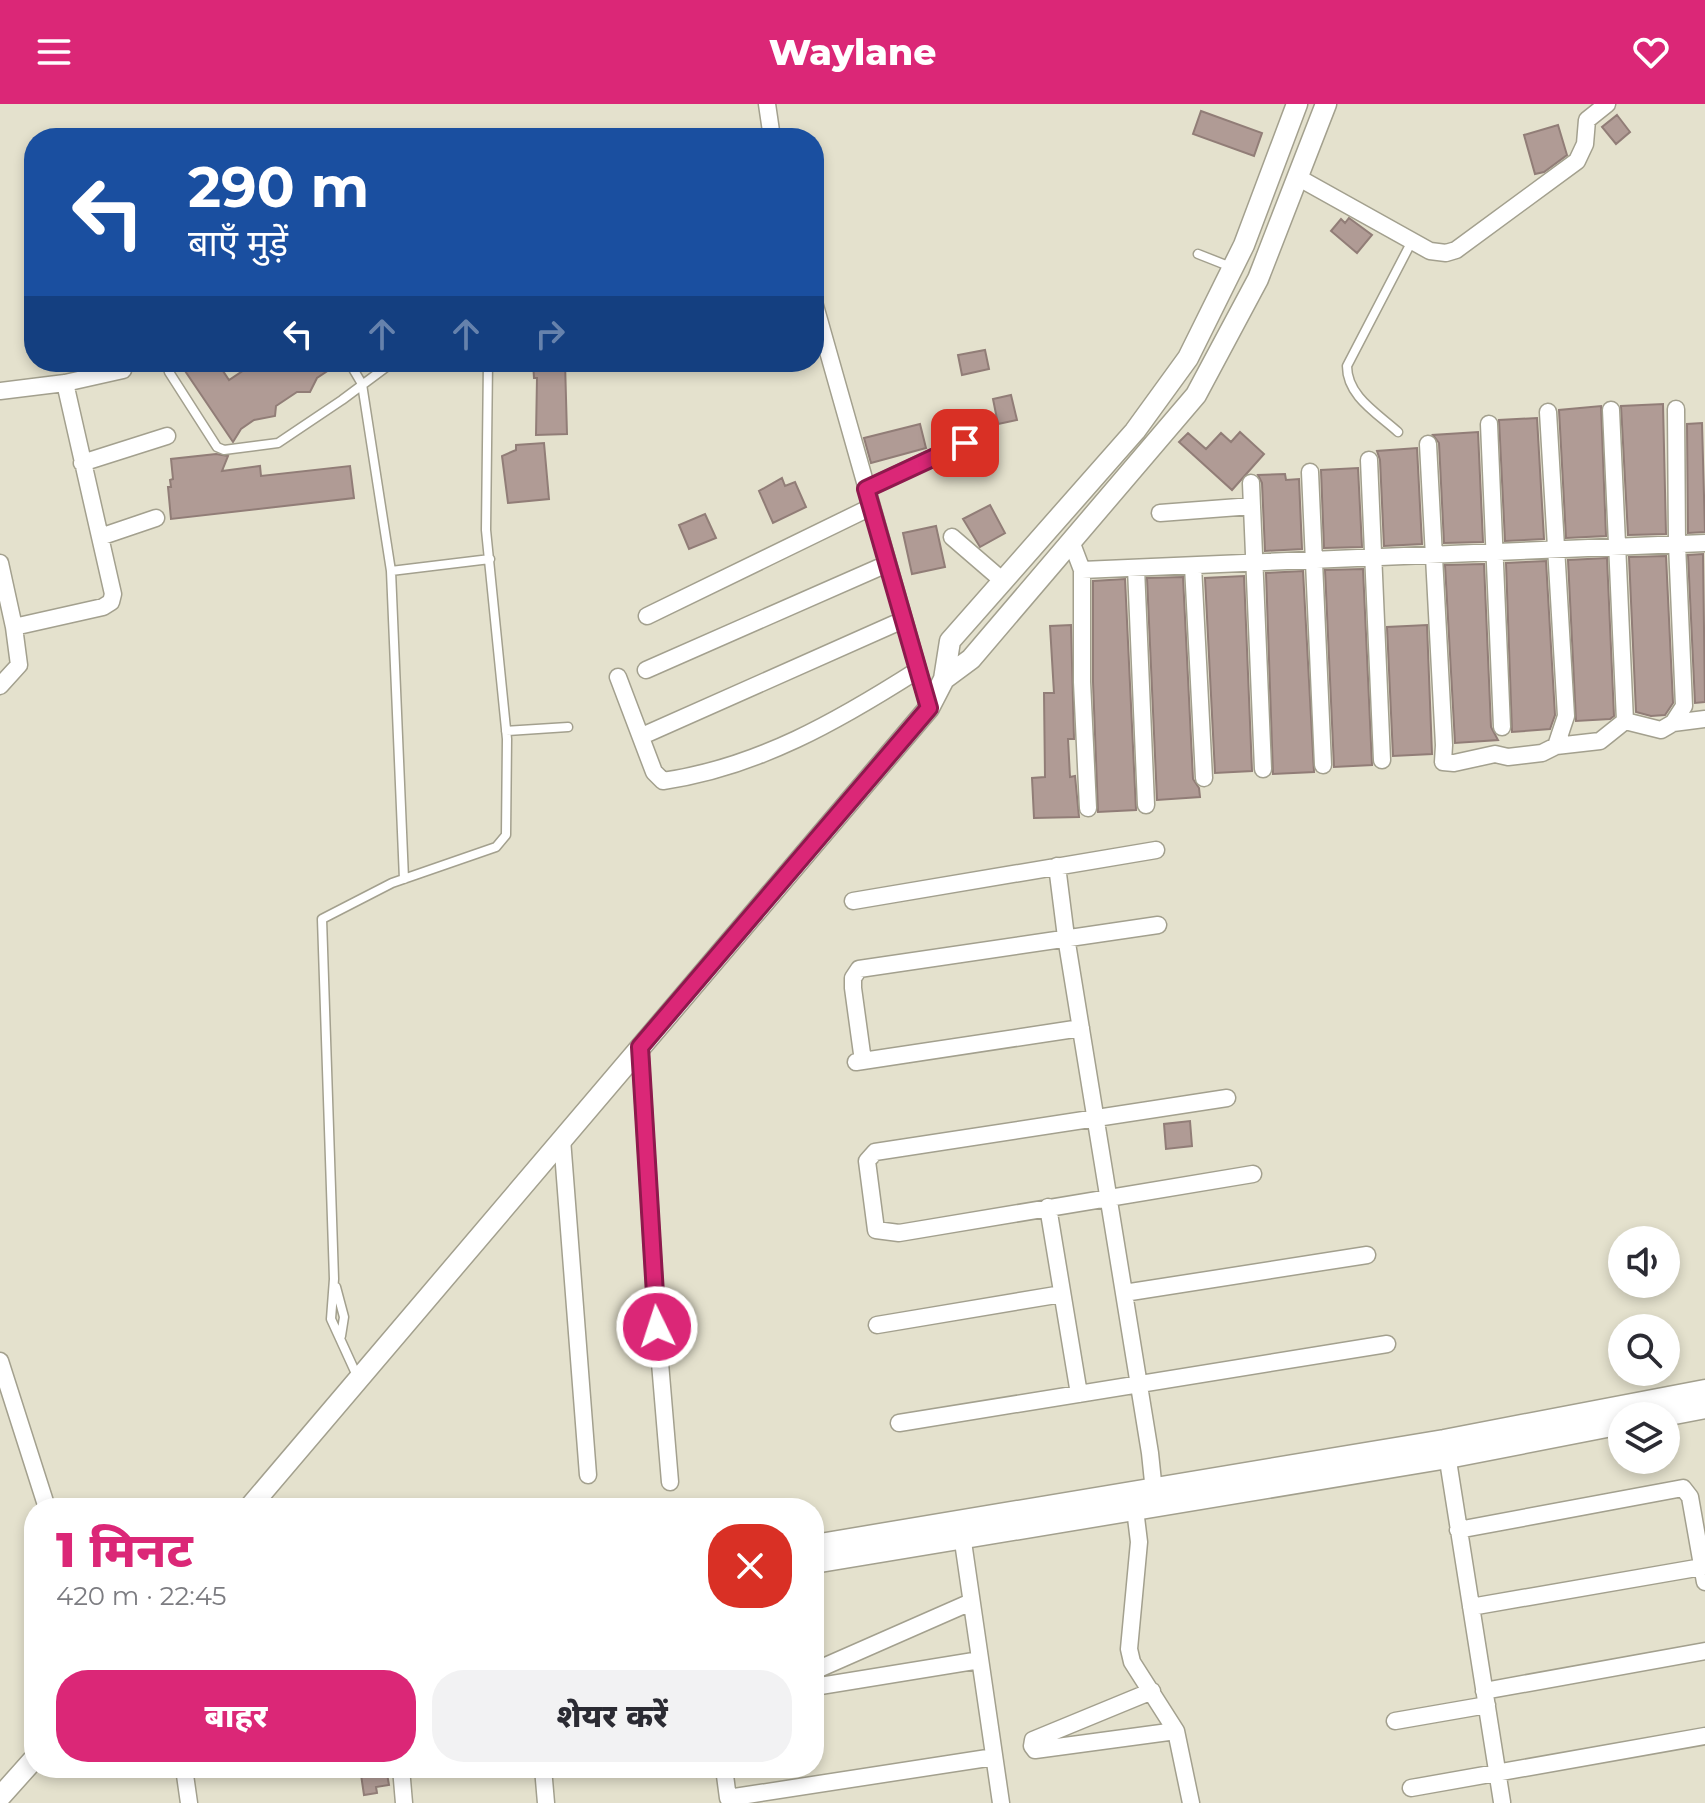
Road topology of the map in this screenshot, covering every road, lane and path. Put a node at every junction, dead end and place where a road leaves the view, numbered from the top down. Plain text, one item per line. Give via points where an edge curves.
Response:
1 (767, 104) edge
2 (1297, 104) edge
3 (1326, 104) edge
4 (1607, 104) edge
5 (771, 128) edge
6 (1299, 178) junction
7 (1412, 241) junction
8 (1198, 254) dead end
9 (1233, 268) junction
10 (824, 338) edge
11 (114, 372) edge
12 (169, 372) edge
13 (355, 372) edge
14 (379, 372) edge
15 (488, 372) edge
16 (65, 383) junction
17 (362, 384) junction
18 (0, 391) edge
19 (1676, 409) dead end
20 (1611, 410) dead end
21 (1548, 412) dead end
22 (1489, 424) dead end
23 (989, 431) dead end
24 (1398, 432) dead end
25 (167, 436) dead end
26 (1428, 444) dead end
27 (1369, 460) dead end
28 (82, 463) junction
29 (1310, 472) dead end
30 (1251, 483) dead end
31 (866, 489) junction
32 (1252, 506) junction
33 (871, 507) junction
34 (1160, 513) dead end
35 (156, 518) dead end
36 (100, 537) junction
37 (952, 537) dead end
38 (1071, 541) junction
39 (1705, 543) edge
40 (1677, 544) junction
41 (1616, 547) junction
42 (1557, 550) junction
43 (1494, 553) junction
44 (1434, 556) junction
45 (1373, 558) junction
46 (490, 559) junction
47 (1314, 561) junction
48 (0, 563) edge
49 (887, 564) junction
50 (1254, 564) junction
51 (1193, 566) junction
52 (1136, 568) junction
53 (1082, 570) junction
54 (391, 571) junction
55 (1003, 581) junction
56 (647, 616) dead end
57 (903, 620) junction
58 (14, 627) junction
59 (646, 670) dead end
60 (918, 670) junction
61 (618, 677) dead end
62 (944, 679) junction
63 (0, 686) edge
64 (929, 708) junction
65 (1705, 719) edge
66 (1625, 721) junction
67 (1673, 723) junction
68 (568, 727) dead end
69 (1502, 727) dead end
70 (506, 731) junction
71 (642, 736) junction
72 (1556, 746) junction
73 (1382, 760) dead end
74 (1323, 765) dead end
75 (1263, 769) dead end
76 (1204, 778) dead end
77 (1146, 805) dead end
78 (1088, 808) dead end
79 (1156, 850) dead end
80 (1057, 866) junction
81 (404, 879) junction
82 (853, 901) dead end
83 (1158, 925) dead end
84 (1066, 937) junction
85 (1081, 1028) junction
86 (640, 1047) junction
87 (1227, 1098) dead end
88 (1096, 1117) junction
89 (562, 1139) junction
90 (1253, 1174) dead end
91 (1110, 1197) junction
92 (1048, 1207) junction
93 (1367, 1255) dead end
94 (1124, 1293) junction
95 (1062, 1294) junction
96 (877, 1325) dead end
97 (1387, 1344) dead end
98 (0, 1361) edge
99 (358, 1379) junction
100 (1139, 1385) junction
101 (1705, 1390) edge
102 (1079, 1394) junction
103 (1705, 1408) edge
104 (1680, 1413) edge
105 (899, 1423) dead end
106 (1608, 1426) edge
107 (1446, 1449) junction
108 (588, 1475) dead end
109 (670, 1482) dead end
110 (44, 1498) edge
111 (257, 1498) edge
112 (1145, 1498) junction
113 (961, 1528) junction
114 (1458, 1530) junction
115 (824, 1544) edge
116 (824, 1561) edge
117 (1704, 1574) edge
118 (971, 1602) junction
119 (1471, 1607) junction
120 (1705, 1651) edge
121 (980, 1660) junction
122 (824, 1667) edge
123 (824, 1685) edge
124 (1152, 1691) junction
125 (1486, 1698) junction
126 (1395, 1721) dead end
127 (1176, 1731) junction
128 (1705, 1736) edge
129 (994, 1757) junction
130 (24, 1770) edge
131 (1498, 1771) junction
132 (185, 1778) edge
133 (402, 1778) edge
134 (544, 1778) edge
135 (725, 1778) edge
136 (1411, 1788) dead end
137 (0, 1797) edge
138 (1502, 1802) edge
139 (189, 1803) edge
140 (404, 1803) edge
141 (546, 1803) edge
142 (1001, 1803) edge
143 (1191, 1803) edge

1 - 5 street
2 - 9 street
3 - 6 street
4 - 7 street via 1587,120 1577,161 1456,250 1430,251
6 - 7 street
6 - 38 street via 1258,279 1196,395
7 - 24 lane via 1347,366 1355,393
8 - 9 lane
9 - 55 street via 1188,358 1135,431
10 - 31 street
11 - 16 street
12 - 17 lane via 224,450 278,443
13 - 17 lane
14 - 17 lane
15 - 46 lane
16 - 18 street
16 - 28 street
17 - 54 lane
19 - 40 street
20 - 41 street
21 - 42 street
22 - 43 street
23 - 31 street
25 - 28 street
26 - 44 street
27 - 45 street
28 - 36 street
29 - 47 street
30 - 32 street
31 - 33 street
32 - 34 street
32 - 50 street
33 - 49 street
33 - 56 street
35 - 36 street
36 - 58 street via 111,602
37 - 55 street
38 - 53 street
38 - 62 street via 971,659
39 - 40 street
40 - 41 street
40 - 67 street via 1684,706
41 - 42 street
41 - 66 street
42 - 43 street
42 - 72 street via 1566,716
43 - 44 street
43 - 69 street
44 - 45 street
44 - 72 street via 1443,762 1531,754
45 - 47 street
45 - 73 street
46 - 54 lane
46 - 70 lane
47 - 50 street
47 - 74 street
48 - 58 street
49 - 57 street
49 - 59 street
50 - 51 street
50 - 75 street
51 - 52 street
51 - 76 street
52 - 53 street
52 - 77 street
53 - 78 street
54 - 81 lane
55 - 62 street via 950,641
57 - 60 street
57 - 71 street
58 - 63 street via 19,665
60 - 64 street
60 - 71 street via 766,755 683,778 663,781 654,772
61 - 71 street
62 - 64 street
64 - 86 street
65 - 67 street
66 - 67 street via 1661,730
66 - 72 street via 1600,741
68 - 70 lane
70 - 81 lane via 506,835 496,847
79 - 80 street
80 - 82 street
80 - 84 street
81 - 99 lane via 322,919 331,1319
83 - 84 street
84 - 85 street
84 - 85 street via 859,969 853,988 860,1061
85 - 88 street
86 - 89 street
86 - 109 street
87 - 88 street
88 - 91 street
88 - 92 street via 875,1152 867,1161 876,1230 884,1233
89 - 99 street
89 - 108 street
90 - 91 street
91 - 92 street
91 - 94 street
92 - 95 street
93 - 94 street
94 - 100 street
95 - 96 street
95 - 102 street
97 - 100 street
98 - 110 street
99 - 111 street
100 - 102 street
100 - 112 street
101 - 107 street
102 - 105 street
103 - 104 street
106 - 107 street
107 - 112 street
107 - 114 street
112 - 113 street
112 - 124 street via 1129,1649
113 - 115 street
113 - 116 street
113 - 118 street
114 - 117 street via 1683,1488 1690,1497
114 - 119 street
117 - 119 street
118 - 121 street
118 - 122 street
119 - 125 street
120 - 125 street
121 - 123 street
121 - 129 street
124 - 127 street
124 - 127 street via 1033,1740 1032,1746 1035,1750
125 - 126 street
125 - 131 street
127 - 143 street
128 - 131 street
129 - 135 street via 728,1798
129 - 142 street
130 - 137 street
131 - 136 street
131 - 138 street
132 - 139 street
133 - 140 street
134 - 141 street

